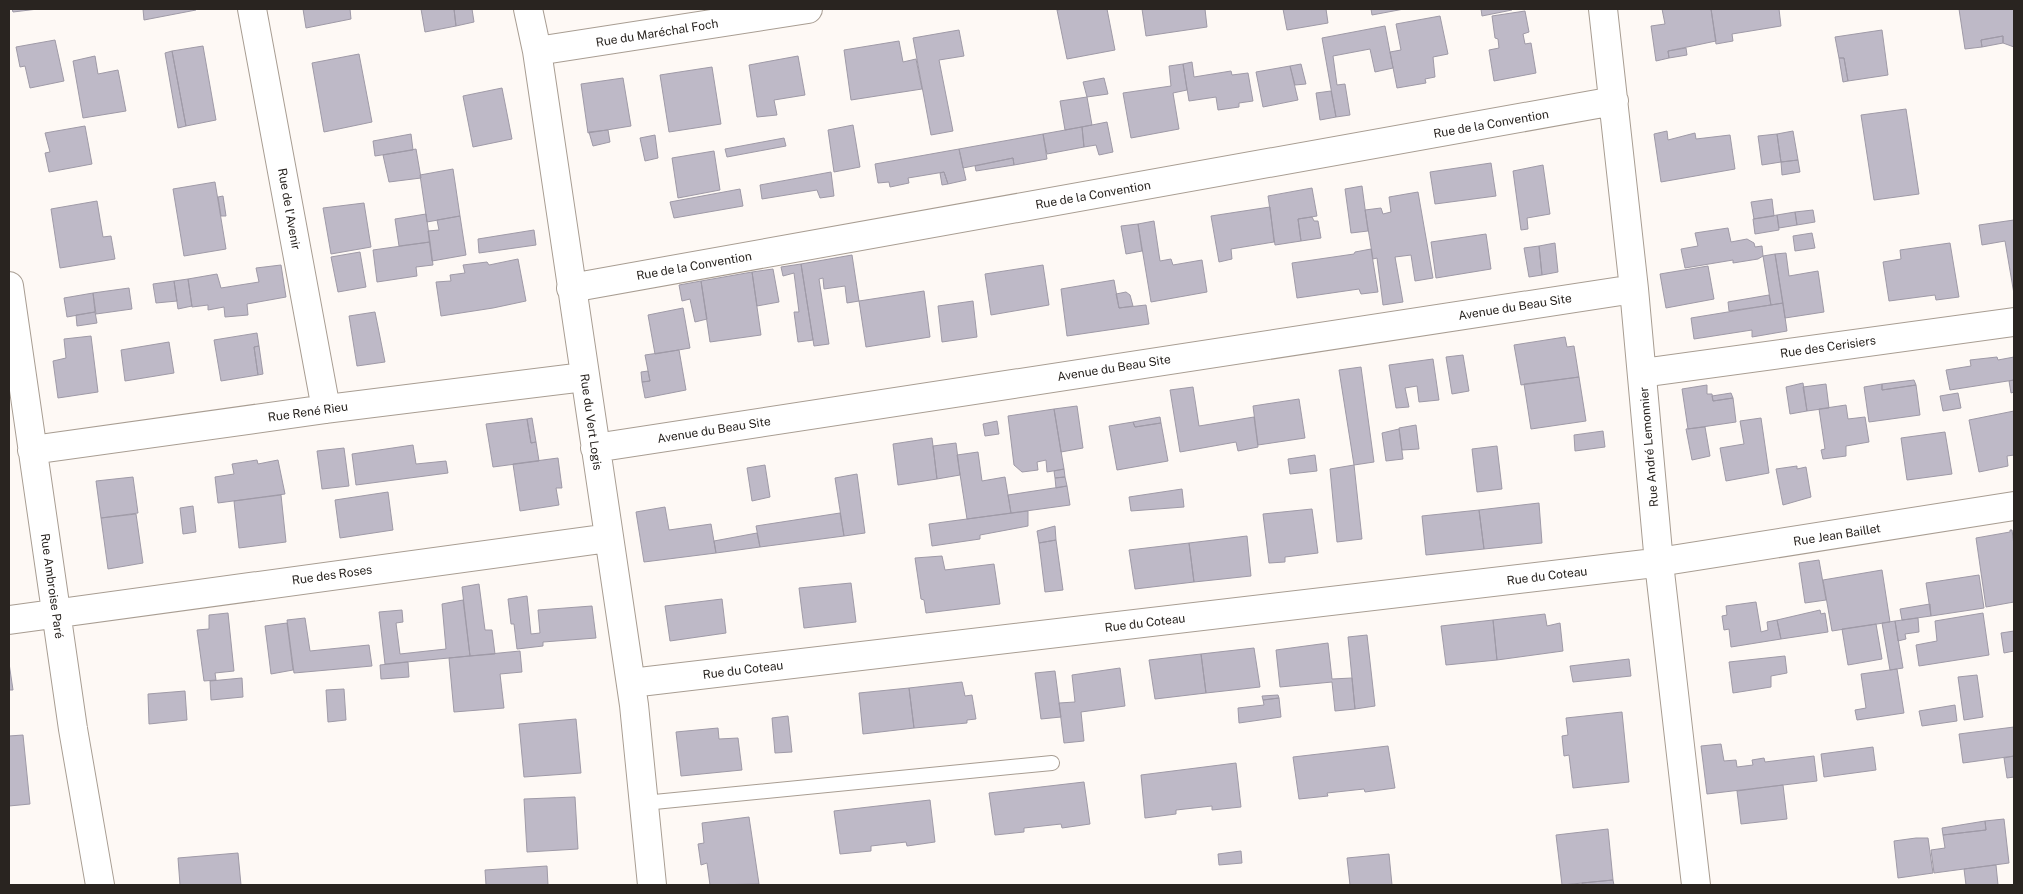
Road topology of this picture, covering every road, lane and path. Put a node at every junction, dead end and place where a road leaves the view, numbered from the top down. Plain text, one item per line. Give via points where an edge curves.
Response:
1 (252, 9) edge
2 (528, 9) edge
3 (808, 9) edge
4 (1603, 9) edge
5 (537, 51) junction
6 (1614, 102) junction
7 (9, 286) edge
8 (571, 288) junction
9 (1634, 289) junction
10 (2014, 322) edge
11 (1642, 373) junction
12 (584, 377) junction
13 (326, 409) junction
14 (595, 448) junction
15 (32, 450) junction
16 (2014, 506) edge
17 (609, 538) junction
18 (1659, 563) junction
19 (56, 613) junction
20 (9, 620) edge
21 (631, 683) junction
22 (1052, 763) dead end
23 (644, 803) junction
24 (100, 885) edge
25 (652, 885) edge
26 (1696, 885) edge

1 - 13 street, Rue de l'Avenir
2 - 5 street, Rue du Vert Logis
3 - 5 street, Rue du Maréchal Foch
4 - 6 street, Rue André Lemonnier
5 - 8 street, Rue du Vert Logis
6 - 8 street, Rue de la Convention
6 - 9 street, Rue André Lemonnier
7 - 15 street, Rue Ambroise Paré
8 - 12 street, Rue du Vert Logis
9 - 11 street, Rue André Lemonnier
9 - 14 street, Avenue du Beau Site
10 - 11 street, Rue des Cerisiers
11 - 18 street, Rue André Lemonnier
12 - 13 street, Rue René Rieu
12 - 14 street, Rue du Vert Logis
13 - 15 street, Rue René Rieu
14 - 17 street, Rue du Vert Logis
15 - 19 street, Rue Ambroise Paré
16 - 18 street, Rue Jean Baillet
17 - 19 street, Rue des Roses
17 - 21 street, Rue du Vert Logis
18 - 21 street, Rue du Coteau
18 - 26 street, Rue André Lemonnier
19 - 20 street, Rue des Roses
19 - 24 street, Rue Ambroise Paré
21 - 23 street, Rue du Vert Logis
22 - 23 lane
23 - 25 street, Rue du Vert Logis

